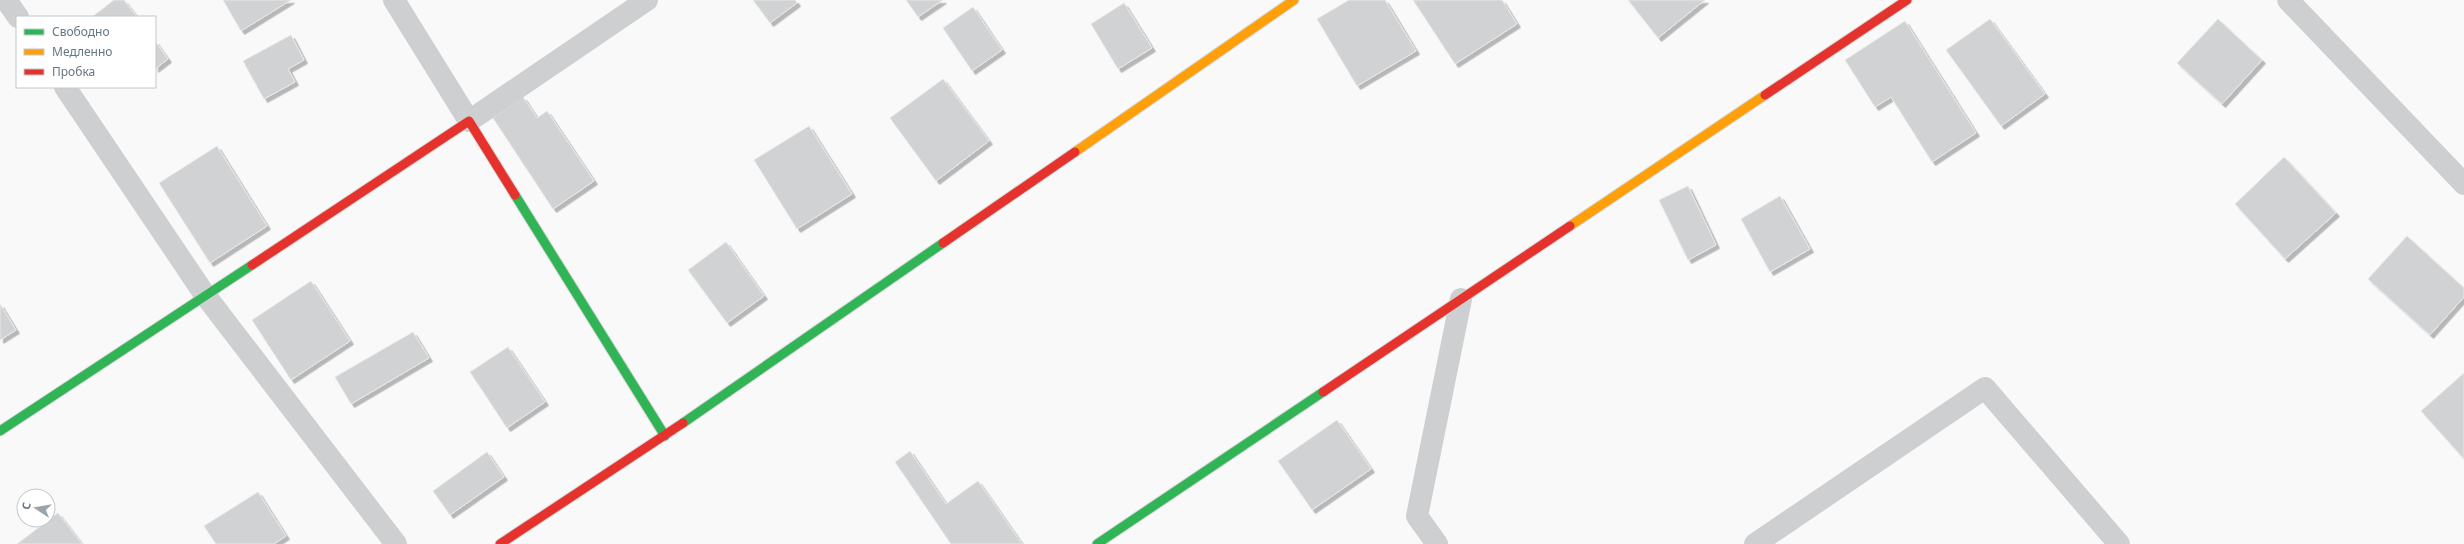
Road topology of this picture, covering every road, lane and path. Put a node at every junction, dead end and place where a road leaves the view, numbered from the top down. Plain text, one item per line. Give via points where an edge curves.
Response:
1 (6, 0) edge
2 (394, 0) edge
3 (647, 0) edge
4 (1294, 0) edge
5 (1907, 0) edge
6 (2288, 0) edge
7 (17, 16) edge
8 (66, 88) edge
9 (469, 121) junction
10 (2464, 184) edge
11 (205, 295) junction
12 (1461, 299) junction
13 (0, 431) edge
14 (665, 436) junction
15 (396, 544) edge
16 (500, 544) edge
17 (1097, 544) edge
18 (1437, 544) edge
19 (1756, 544) edge
20 (2120, 544) edge

1 - 7 street
2 - 9 street
3 - 9 street
4 - 14 street
5 - 12 street
6 - 10 street
8 - 11 street
9 - 11 street
9 - 14 street
11 - 13 street
11 - 15 street
12 - 17 street
12 - 18 street via 1417,516
14 - 16 street
19 - 20 street via 1985,388

